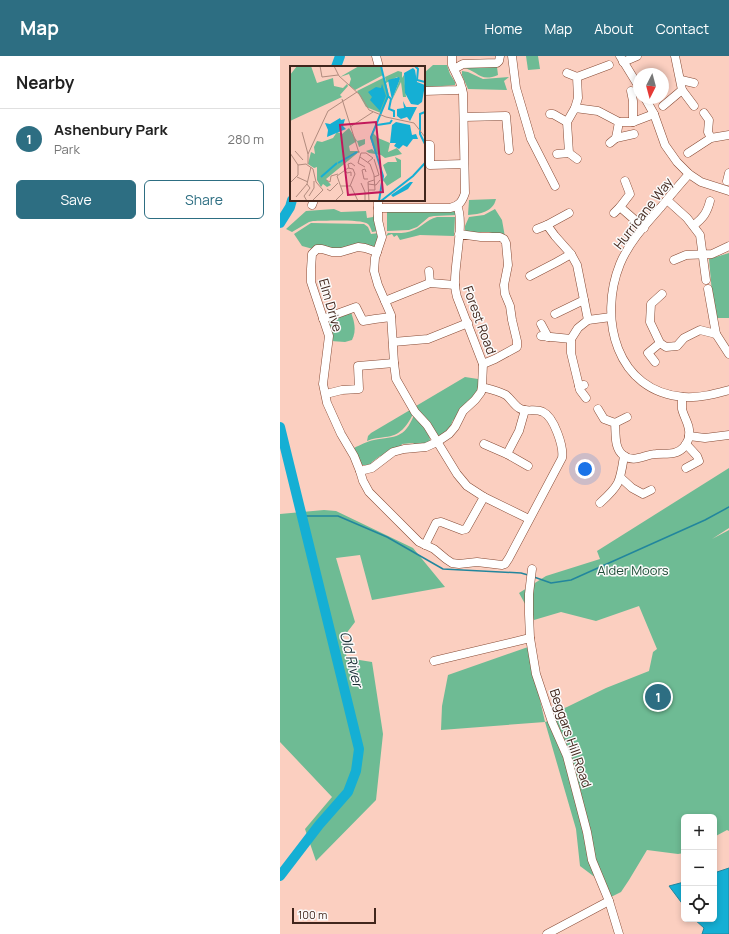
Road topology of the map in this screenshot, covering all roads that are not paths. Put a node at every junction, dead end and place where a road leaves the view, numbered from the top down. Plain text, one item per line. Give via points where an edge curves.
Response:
1 (376, 56) edge
2 (452, 56) edge
3 (500, 56) edge
4 (512, 56) edge
5 (637, 56) edge
6 (675, 56) edge
7 (622, 59) edge
8 (609, 65) dead end
9 (379, 66) edge
10 (454, 69) junction
11 (566, 73) dead end
12 (577, 77) junction
13 (681, 80) junction
14 (694, 83) dead end
15 (633, 84) edge
16 (462, 89) junction
17 (682, 90) junction
18 (425, 91) edge
19 (633, 104) edge
20 (648, 104) edge
21 (663, 106) dead end
22 (694, 106) dead end
23 (575, 108) junction
24 (704, 113) dead end
25 (550, 114) dead end
26 (654, 114) junction
27 (464, 117) junction
28 (566, 122) junction
29 (620, 122) junction
30 (633, 122) junction
31 (634, 134) dead end
32 (729, 135) edge
33 (711, 138) junction
34 (425, 145) edge
35 (509, 150) dead end
36 (569, 152) junction
37 (688, 153) dead end
38 (557, 154) dead end
39 (577, 159) dead end
40 (464, 164) junction
41 (689, 174) junction
42 (625, 181) dead end
43 (555, 186) dead end
44 (729, 191) edge
45 (667, 200) junction
46 (710, 201) dead end
47 (378, 204) edge
48 (458, 206) junction
49 (569, 213) dead end
50 (547, 225) junction
51 (694, 225) junction
52 (644, 228) junction
53 (537, 229) dead end
54 (459, 234) junction
55 (729, 246) edge
56 (377, 252) junction
57 (571, 254) junction
58 (702, 254) junction
59 (674, 260) dead end
60 (429, 271) dead end
61 (530, 276) dead end
62 (706, 280) dead end
63 (430, 283) junction
64 (455, 285) junction
65 (708, 289) dead end
66 (662, 294) dead end
67 (584, 300) junction
68 (385, 301) junction
69 (555, 314) dead end
70 (611, 316) junction
71 (391, 318) junction
72 (324, 319) junction
73 (588, 320) junction
74 (468, 323) junction
75 (541, 324) dead end
76 (716, 334) junction
77 (571, 339) junction
78 (394, 342) junction
79 (660, 343) junction
80 (729, 354) edge
81 (655, 362) dead end
82 (394, 363) junction
83 (483, 364) junction
84 (482, 387) junction
85 (729, 390) edge
86 (326, 394) junction
87 (682, 397) junction
88 (586, 398) dead end
89 (598, 409) dead end
90 (525, 410) junction
91 (627, 417) dead end
92 (615, 423) junction
93 (724, 432) edge
94 (688, 440) junction
95 (437, 442) junction
96 (484, 444) dead end
97 (507, 454) junction
98 (624, 456) junction
99 (528, 466) dead end
100 (686, 468) dead end
101 (360, 471) junction
102 (621, 478) junction
103 (651, 490) dead end
104 (484, 497) junction
105 (600, 503) dead end
106 (529, 519) junction
107 (425, 545) junction
108 (532, 568) dead end
109 (530, 638) junction
110 (434, 661) dead end
111 (609, 901) junction
112 (547, 934) edge
113 (619, 934) edge

1 - 9 street
2 - 10 street
3 - 10 street via 497,63 463,64
4 - 43 street via 516,88 531,139
5 - 7 street
6 - 13 street
7 - 15 street
8 - 12 street
10 - 16 street
11 - 12 street
12 - 23 street via 578,98
13 - 14 street
13 - 17 street
16 - 18 street
16 - 27 street
17 - 21 street
17 - 22 street
19 - 30 street
20 - 26 street
23 - 28 street
23 - 29 street via 598,111
24 - 33 street via 709,120 708,132
25 - 28 street
26 - 30 street
26 - 41 street via 665,145
27 - 35 street via 506,116
27 - 40 street
28 - 36 street
29 - 30 street
29 - 31 street via 613,141
32 - 33 street
33 - 37 street
34 - 40 street via 430,145 430,165
36 - 38 street
36 - 39 street
40 - 48 street via 465,193
41 - 44 street via 706,184
41 - 45 street, Hurricane Way
42 - 52 street via 630,194 617,210
45 - 51 street
45 - 52 street, Hurricane Way
46 - 51 street via 708,211
47 - 48 street via 450,208
47 - 56 street via 382,238
48 - 54 street, Forest Road
49 - 50 street
50 - 53 street
50 - 57 street
51 - 58 street via 700,235
52 - 70 street, Hurricane Way via 620,265 612,292
54 - 64 street, Forest Road
54 - 83 street, Forest Road via 500,237 506,243 508,265 504,285 517,344 515,349
55 - 58 street via 712,254
56 - 68 street via 374,262 375,278
56 - 72 street, Elm Drive via 358,247 341,252 320,249 313,252 310,279
57 - 61 street via 559,265
57 - 67 street via 577,265
58 - 59 street via 686,255
58 - 62 street
60 - 63 street
63 - 64 street
63 - 68 street
64 - 74 street, Forest Road
65 - 76 street
66 - 79 street via 651,304 646,323
67 - 69 street
67 - 73 street
68 - 71 street
70 - 73 street
70 - 87 street, Hurricane Way via 619,351 634,374 656,390
71 - 72 street via 363,321 356,307
71 - 78 street
72 - 86 street, Elm Drive via 329,336 323,384
73 - 77 street via 578,328
74 - 78 street via 428,339
74 - 83 street, Forest Road
75 - 77 street via 548,338
76 - 79 street via 700,330 684,338 677,346 666,347
76 - 80 street
77 - 88 street via 573,374 582,386 580,390
78 - 82 street
79 - 81 street via 646,351
82 - 86 street via 358,366 358,389
82 - 95 street via 396,378 415,412
83 - 84 street
84 - 90 street via 505,395 518,408
84 - 95 street via 475,400 463,411 452,431
85 - 87 street, Hurricane Way via 703,396
86 - 101 street, Elm Drive via 327,403
87 - 94 street via 682,410 689,426
89 - 92 street via 604,419
90 - 97 street via 519,431
90 - 106 street via 541,411 549,417 563,451 562,458
91 - 92 street
92 - 98 street via 617,447
93 - 94 street
94 - 98 street via 681,451 670,454 654,454 642,459
94 - 100 street via 701,463
95 - 101 street via 426,447 393,452 372,468
95 - 104 street via 463,482
96 - 97 street
97 - 99 street
98 - 102 street
101 - 107 street, Elm Drive via 362,481 373,497 413,538
102 - 103 street via 643,494
102 - 105 street via 615,490
104 - 106 street
104 - 107 street via 466,529 438,522
106 - 107 street, Elm Drive via 507,561 502,565 452,563 438,551
108 - 109 street, Beggars Hill Road via 529,594
109 - 110 street
109 - 111 street, Beggars Hill Road via 536,674 552,722 567,756 592,860
111 - 112 street
111 - 113 street, Beggars Hill Road

